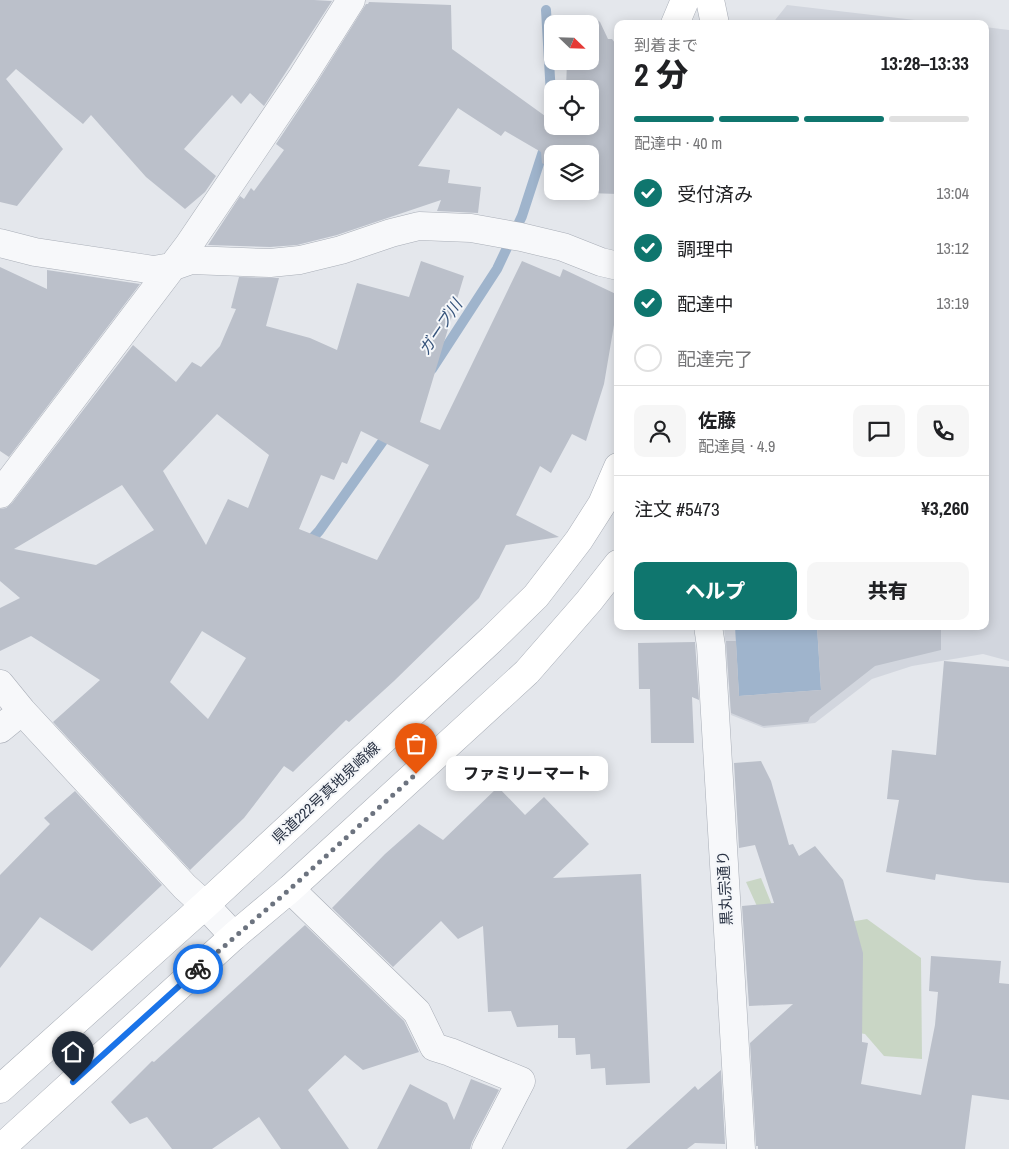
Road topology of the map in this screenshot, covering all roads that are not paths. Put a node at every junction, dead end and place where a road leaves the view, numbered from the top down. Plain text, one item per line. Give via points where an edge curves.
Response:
1 (351, 0) edge
2 (684, 0) edge
3 (710, 0) edge
4 (677, 20) edge
5 (714, 20) edge
6 (0, 243) edge
7 (614, 265) edge
8 (171, 267) junction
9 (614, 488) edge
10 (0, 494) edge
11 (610, 509) edge
12 (614, 569) edge
13 (708, 630) edge
14 (0, 684) edge
15 (22, 711) junction
16 (0, 728) edge
17 (290, 889) junction
18 (205, 904) junction
19 (234, 936) junction
20 (0, 1089) edge
21 (0, 1149) edge
22 (486, 1149) edge
23 (741, 1149) edge

1 - 8 street via 303,76
2 - 4 main road
3 - 5 main road
6 - 8 street via 35,252 154,270
7 - 8 street via 563,247 509,235 471,228 419,226 300,260 270,263 191,260
8 - 10 street
9 - 11 main road, 県道222号真地泉崎線
11 - 18 main road, 県道222号真地泉崎線 via 579,540 536,596
12 - 17 main road via 527,672
13 - 23 street, 黒丸宗通り
14 - 15 street
15 - 16 street
15 - 18 street via 185,887
17 - 19 main road
17 - 22 street via 417,1012 434,1047 521,1081
18 - 19 street
18 - 20 main road, 県道222号真地泉崎線
19 - 21 main road

